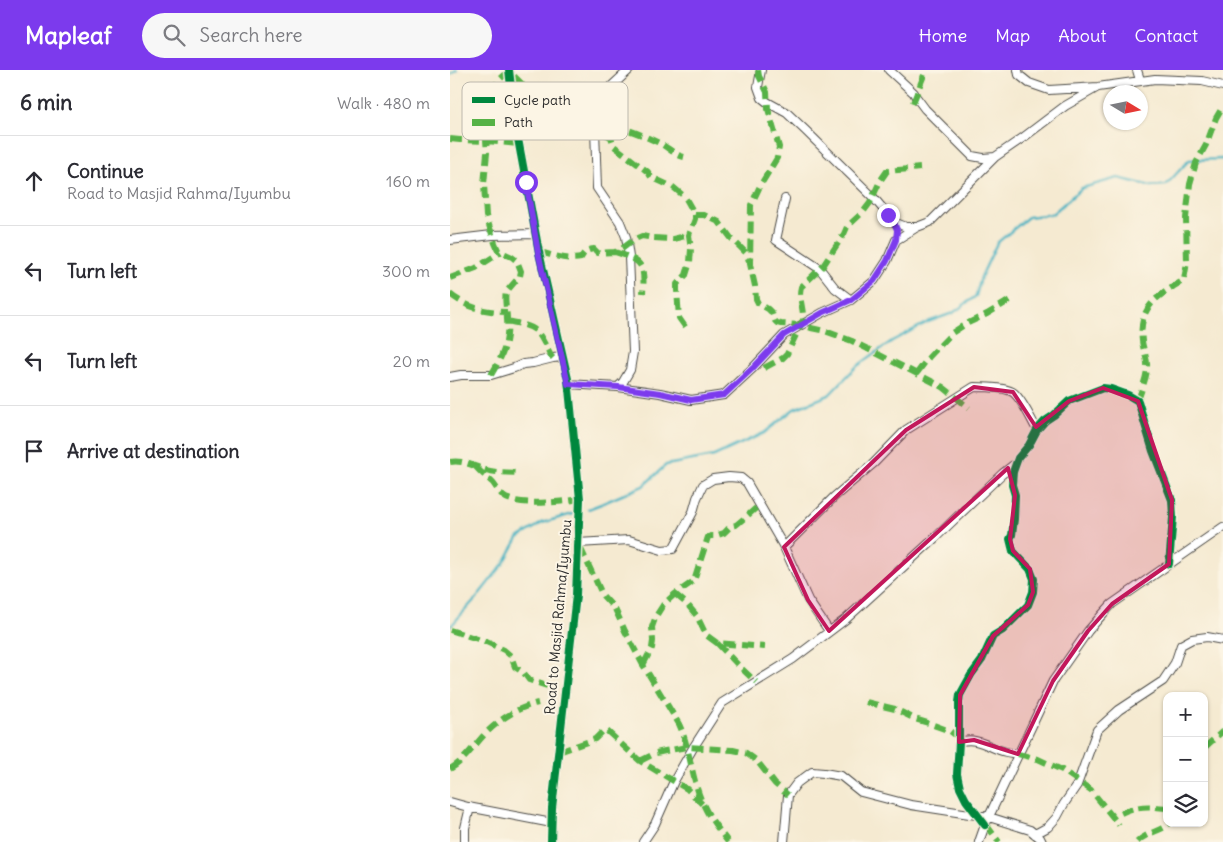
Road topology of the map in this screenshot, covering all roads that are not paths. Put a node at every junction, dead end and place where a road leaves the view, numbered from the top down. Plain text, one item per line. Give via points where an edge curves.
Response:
1 (630, 70) edge
2 (761, 70) edge
3 (889, 70) edge
4 (1018, 70) edge
5 (1137, 70) edge
6 (1140, 80) junction
7 (617, 82) edge
8 (1223, 86) edge
9 (1098, 87) junction
10 (518, 140) edge
11 (595, 140) edge
12 (995, 157) junction
13 (785, 199) dead end
14 (894, 222) junction
15 (917, 228) junction
16 (535, 234) junction
17 (450, 240) edge
18 (896, 240) junction
19 (851, 300) junction
20 (562, 357) junction
21 (450, 377) edge
22 (568, 384) junction
23 (618, 387) junction
24 (1038, 430) junction
25 (1016, 463) junction
26 (1223, 527) edge
27 (578, 543) junction
28 (784, 547) junction
29 (1170, 564) junction
30 (829, 631) junction
31 (1223, 640) edge
32 (959, 742) junction
33 (1018, 754) junction
34 (450, 802) edge
35 (470, 807) junction
36 (977, 814) junction
37 (988, 817) junction
38 (552, 823) junction
39 (984, 825) junction
40 (1035, 834) junction
41 (465, 842) edge
42 (551, 842) edge
43 (643, 842) edge
44 (784, 842) edge
45 (979, 842) edge
46 (1042, 842) edge

1 - 7 street
2 - 14 street via 758,87 762,98 787,113
3 - 12 street via 972,156
4 - 9 street via 1029,83 1049,90
5 - 6 street
6 - 8 street via 1202,81
6 - 9 street
9 - 12 street via 1065,106
10 - 16 street, Road to Masjid Rahma/Iyumbu
11 - 23 street via 597,188 620,222 629,257 633,352 630,370
12 - 15 street via 930,222
13 - 19 street via 776,240 820,269 835,288
14 - 15 street
14 - 18 street
15 - 18 street
16 - 17 street
16 - 20 street, Road to Masjid Rahma/Iyumbu
18 - 19 street via 874,281
19 - 23 street via 784,335 724,395 691,400
20 - 21 street via 523,364 491,375
20 - 22 street, Road to Masjid Rahma/Iyumbu
22 - 23 street
22 - 27 street, Road to Masjid Rahma/Iyumbu via 580,499
24 - 25 street
24 - 28 street via 1013,392 974,387 906,430
24 - 29 street via 1069,401 1102,388 1138,401 1172,500
25 - 30 street
25 - 32 street via 1010,539 1013,550 1030,569 1034,579 1033,592 1028,604 994,636 960,696
26 - 29 street
27 - 28 street via 629,540 662,550 673,549 694,512 703,485 713,479 729,477 741,478 747,483
27 - 38 street, Road to Masjid Rahma/Iyumbu via 576,594
28 - 30 street via 808,600
29 - 33 street via 1112,604 1088,631 1054,681
30 - 43 street via 793,659 722,703 674,781 655,824
31 - 40 street via 1192,639 1181,645 1175,663 1163,681 1119,710 1097,730 1077,785 1057,817
32 - 33 street via 974,740
32 - 36 street via 957,774 960,788
33 - 37 street
34 - 35 street
35 - 38 street
35 - 41 street
36 - 37 street
36 - 39 street
36 - 44 street via 911,805 861,792 841,776 812,772 788,795
37 - 39 street
37 - 40 street
38 - 42 street, Road to Masjid Rahma/Iyumbu
39 - 45 street
40 - 46 street

